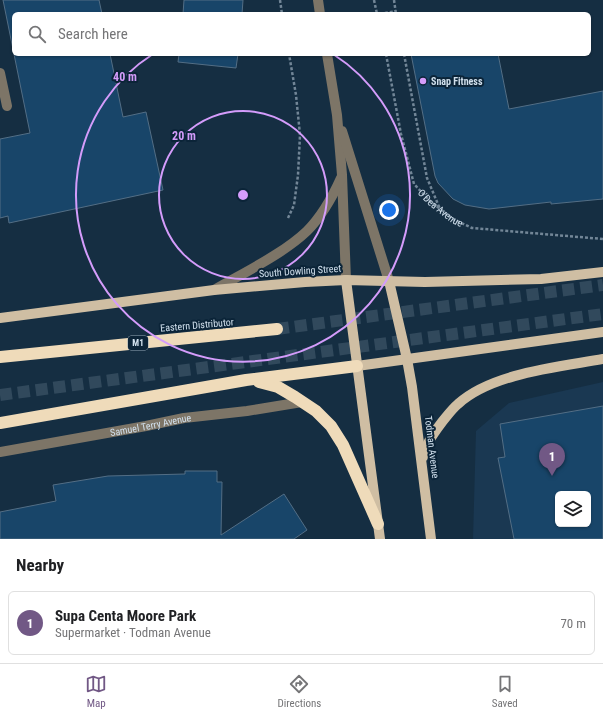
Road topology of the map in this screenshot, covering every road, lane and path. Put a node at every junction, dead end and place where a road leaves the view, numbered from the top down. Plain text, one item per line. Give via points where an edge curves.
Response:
1 (280, 0) edge
2 (318, 0) edge
3 (374, 0) edge
4 (394, 0) edge
5 (282, 12) edge
6 (320, 12) edge
7 (377, 12) edge
8 (396, 12) edge
9 (289, 56) edge
10 (327, 56) edge
11 (386, 56) edge
12 (404, 56) edge
13 (0, 73) edge
14 (7, 106) dead end
15 (338, 115) junction
16 (342, 175) junction
17 (441, 210) junction
18 (288, 218) dead end
19 (603, 239) edge
20 (603, 272) edge
21 (346, 280) junction
22 (389, 281) junction
23 (214, 290) junction
24 (0, 318) edge
25 (276, 329) tunnel mouth
26 (603, 332) edge
27 (0, 357) edge
28 (407, 359) junction
29 (603, 359) edge
30 (357, 366) junction
31 (246, 380) junction
32 (302, 402) junction
33 (0, 423) edge
34 (0, 452) edge
35 (422, 461) junction
36 (378, 524) junction
37 (380, 539) edge
38 (431, 539) edge

1 - 5 path
2 - 6 street
3 - 7 path
4 - 8 path
9 - 18 path via 300,135 294,204
10 - 15 street
11 - 17 path, O'Dea Avenue via 401,134 414,184
12 - 17 path via 428,178
13 - 14 street
15 - 16 street
15 - 22 street
16 - 21 street
16 - 23 street via 325,208 306,232 285,249
17 - 19 path, O'Dea Avenue via 472,228
20 - 22 main road, South Dowling Street via 541,279
21 - 22 main road, South Dowling Street
21 - 23 main road, South Dowling Street
21 - 30 main road
22 - 28 main road, Todman Avenue
23 - 24 main road, South Dowling Street
25 - 27 highway, Eastern Distributor / M1
26 - 28 main road
28 - 30 main road
28 - 35 main road, Todman Avenue
29 - 35 main road via 521,374 484,387 459,404 430,437
30 - 31 highway
30 - 36 main road
31 - 32 highway via 270,384
31 - 33 highway
32 - 34 street, Samuel Terry Avenue via 184,418
32 - 36 highway via 316,411 335,432
35 - 38 main road, Todman Avenue
36 - 37 main road

